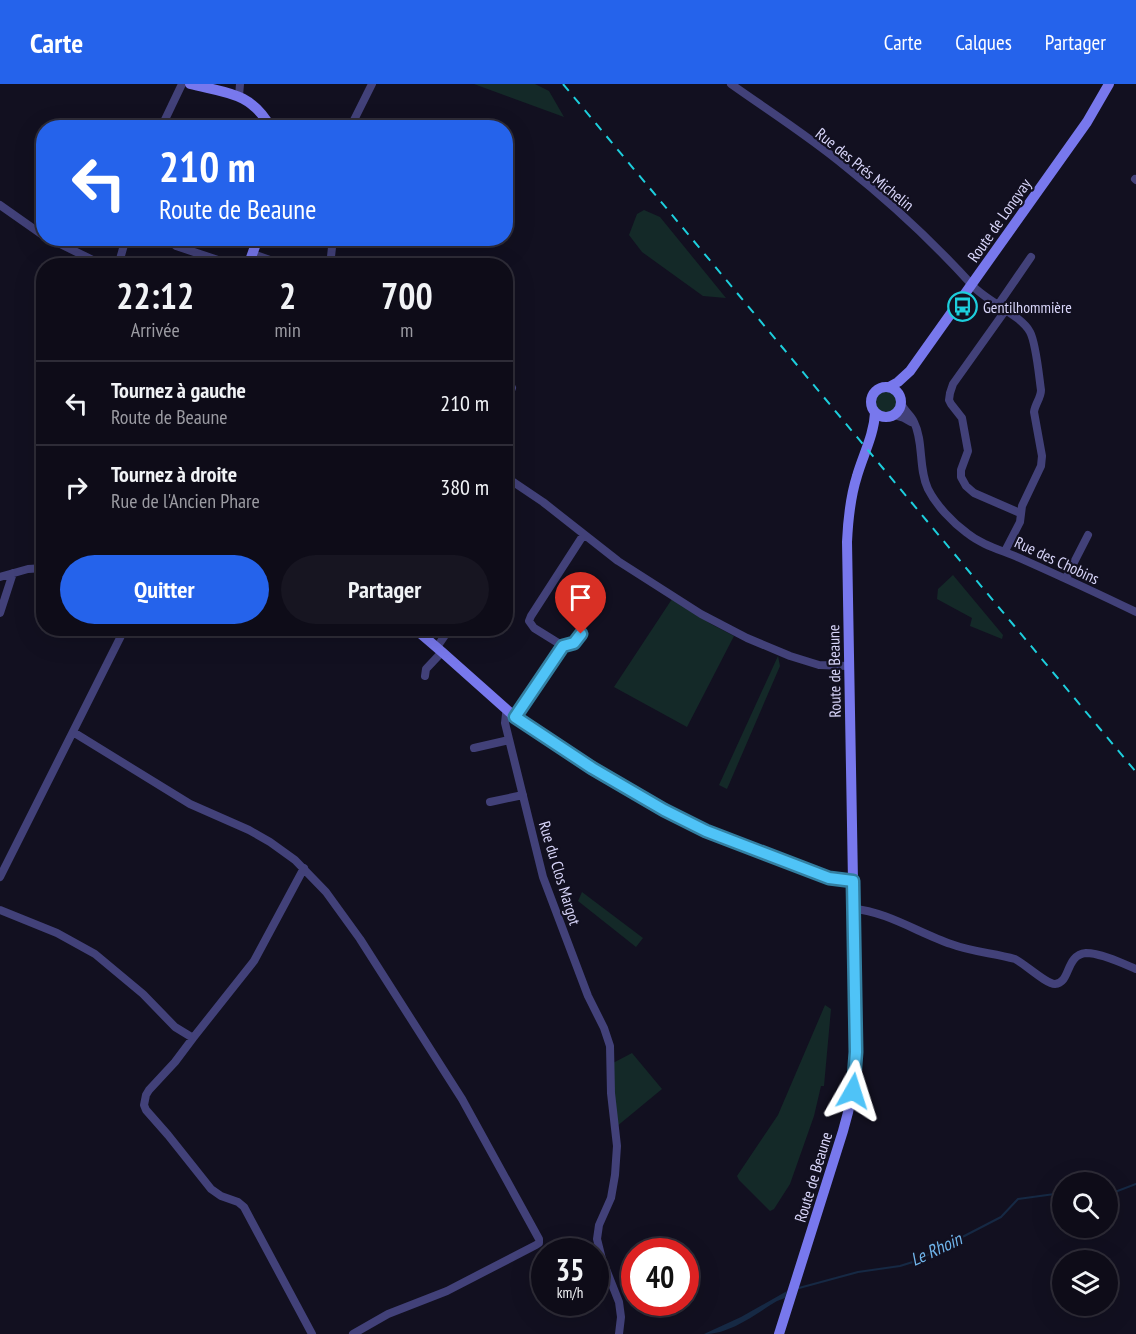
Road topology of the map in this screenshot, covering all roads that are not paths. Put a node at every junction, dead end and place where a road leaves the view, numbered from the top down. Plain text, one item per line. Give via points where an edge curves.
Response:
1 (182, 84) edge
2 (190, 84) edge
3 (240, 84) edge
4 (372, 84) edge
5 (731, 84) edge
6 (1109, 84) edge
7 (239, 96) junction
8 (165, 120) edge
9 (266, 120) edge
10 (353, 120) edge
11 (0, 205) edge
12 (36, 230) edge
13 (64, 246) edge
14 (176, 246) edge
15 (256, 246) edge
16 (253, 254) junction
17 (1031, 257) dead end
18 (89, 258) edge
19 (212, 258) edge
20 (251, 258) edge
21 (264, 258) edge
22 (972, 285) junction
23 (998, 305) junction
24 (1005, 311) junction
25 (909, 371) junction
26 (889, 387) junction
27 (901, 400) junction
28 (875, 412) junction
29 (891, 416) junction
30 (916, 428) junction
31 (873, 434) junction
32 (513, 482) edge
33 (1020, 513) junction
34 (584, 534) junction
35 (1088, 535) dead end
36 (1005, 551) junction
37 (36, 568) edge
38 (13, 573) junction
39 (0, 576) edge
40 (1066, 579) junction
41 (1136, 612) edge
42 (0, 613) edge
43 (581, 634) dead end
44 (121, 636) edge
45 (423, 636) edge
46 (446, 636) edge
47 (563, 646) junction
48 (440, 650) junction
49 (848, 666) junction
50 (425, 676) dead end
51 (512, 715) junction
52 (73, 732) junction
53 (509, 740) junction
54 (474, 748) dead end
55 (523, 795) junction
56 (490, 802) dead end
57 (304, 868) junction
58 (0, 877) edge
59 (853, 881) junction
60 (854, 909) junction
61 (0, 910) edge
62 (1136, 969) edge
63 (193, 1038) junction
64 (312, 1334) edge
65 (353, 1334) edge
66 (619, 1334) edge
67 (779, 1334) edge

1 - 8 street
2 - 7 street
3 - 7 street
4 - 10 street
5 - 22 street, Rue des Prés Michelin via 845,166
6 - 22 street, Route de Longvay via 1087,122
7 - 9 street via 260,110
11 - 12 street
13 - 18 street
14 - 19 street
15 - 16 street
16 - 20 street
16 - 21 street
17 - 23 street
22 - 23 street, Rue des Prés Michelin
22 - 25 street, Route de Longvay
23 - 24 street, Rue des Prés Michelin
24 - 33 street, Rue des Prés Michelin via 1030,332 1041,390 1034,412 1041,466
24 - 33 street via 953,384 949,400 962,418 968,451 961,470 963,482 974,493
25 - 26 street, Route de Longvay
25 - 27 street, Route de Longvay
26 - 27 street
26 - 28 street via 873,395 871,405
27 - 29 street via 899,410
27 - 30 street
28 - 29 street via 881,417
28 - 31 street
29 - 30 street via 904,418
29 - 31 street
30 - 36 street, Rue des Chobins via 924,477 945,513 980,542
31 - 49 street, Route de Beaune via 853,490 848,523
32 - 34 street
33 - 36 street, Rue des Prés Michelin via 1020,522
34 - 47 street via 529,621
34 - 49 street via 618,561 724,626 811,663
35 - 40 street
36 - 40 street, Rue des Chobins
37 - 38 street
38 - 39 street
38 - 42 street
40 - 41 street, Rue des Chobins
43 - 47 street via 574,643
44 - 52 street
45 - 48 street
46 - 48 street
47 - 51 street
48 - 50 street
48 - 51 street
49 - 59 street, Route de Beaune
51 - 53 street, Rue du Clos Margot via 506,714
51 - 59 street via 601,773 698,828 829,878
52 - 57 street via 190,804 270,842
52 - 58 street
53 - 54 street
53 - 55 street, Rue du Clos Margot
55 - 56 street
55 - 66 street, Rue du Clos Margot via 543,877 610,1046 617,1146 611,1198 597,1239 619,1302
57 - 63 street via 254,961
57 - 65 street via 360,939 456,1089 539,1239 526,1251
59 - 60 street, Route de Beaune
60 - 62 street via 882,916 961,948 1015,959 1053,984 1063,980 1072,961 1084,953
60 - 67 street, Route de Beaune via 853,1091
61 - 63 street via 57,933 95,954 175,1027
63 - 64 street via 146,1095 146,1110 211,1189 244,1207

